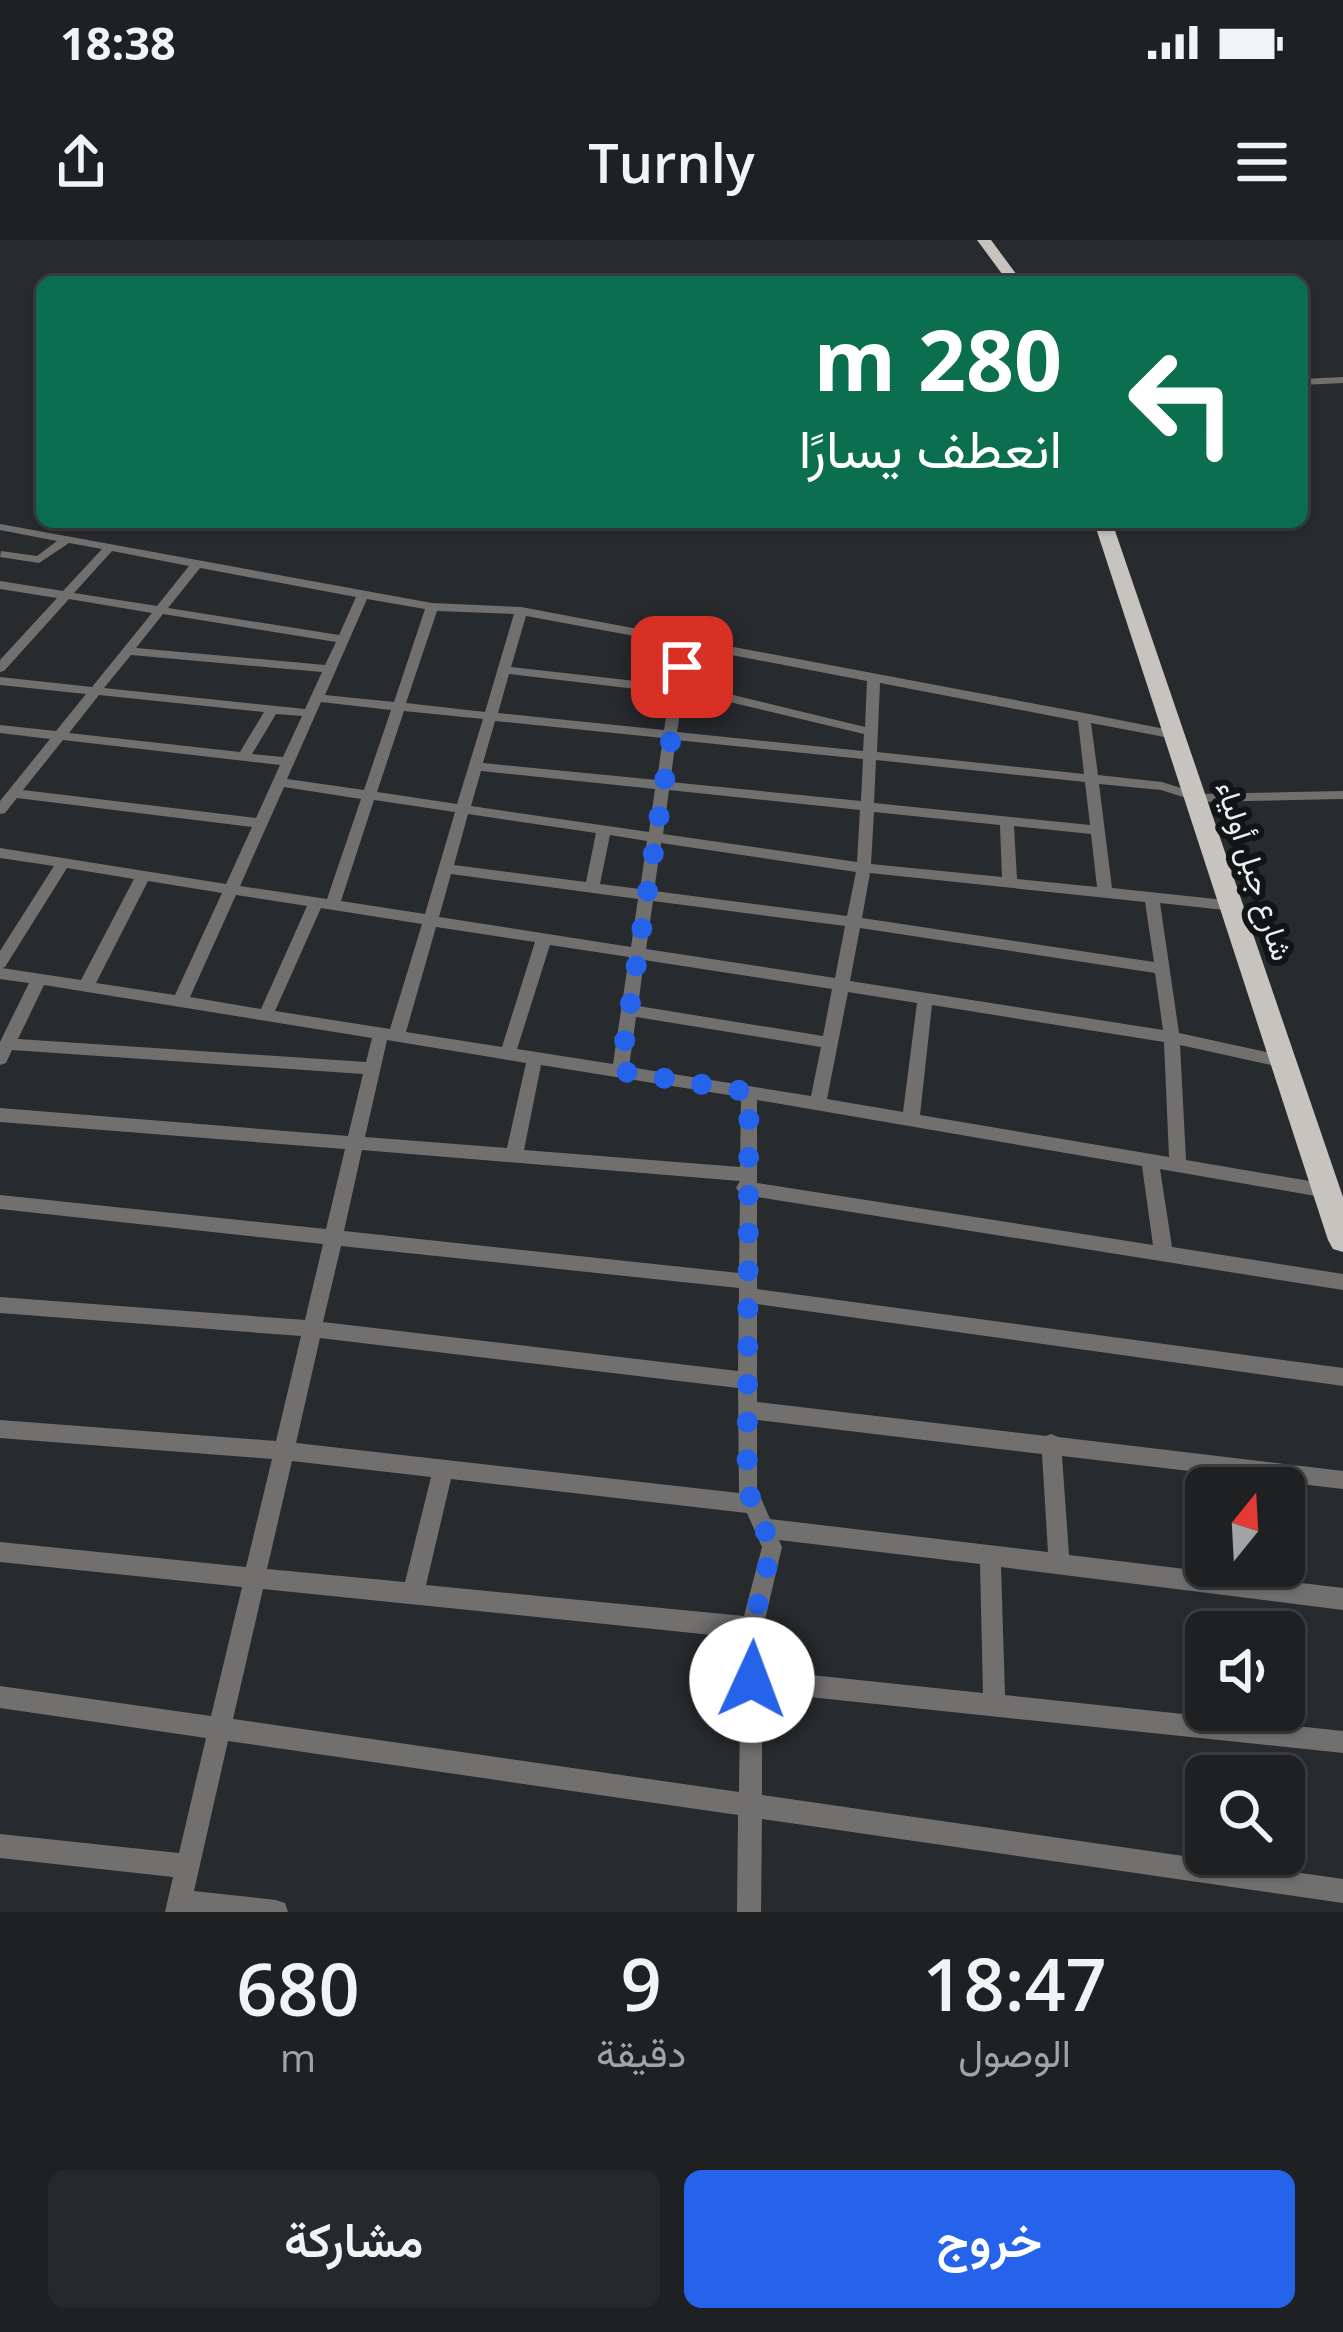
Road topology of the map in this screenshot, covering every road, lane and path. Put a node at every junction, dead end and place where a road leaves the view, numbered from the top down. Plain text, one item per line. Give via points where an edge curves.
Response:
1 (984, 240) edge
2 (1011, 276) edge
3 (1343, 380) edge
4 (1308, 382) edge
5 (0, 526) edge
6 (1105, 528) edge
7 (22, 531) junction
8 (67, 538) junction
9 (110, 547) junction
10 (0, 555) edge
11 (196, 565) junction
12 (0, 585) edge
13 (65, 594) junction
14 (362, 595) junction
15 (431, 607) junction
16 (161, 608) junction
17 (521, 611) junction
18 (341, 639) junction
19 (684, 643) junction
20 (127, 650) junction
21 (0, 668) edge
22 (327, 669) junction
23 (503, 670) junction
24 (874, 678) junction
25 (0, 681) edge
26 (680, 691) junction
27 (93, 692) junction
28 (397, 704) junction
29 (312, 706) junction
30 (272, 710) junction
31 (493, 715) junction
32 (1084, 717) junction
33 (0, 729) edge
34 (872, 732) junction
35 (1175, 735) junction
36 (56, 736) junction
37 (671, 737) junction
38 (243, 758) junction
39 (872, 758) junction
40 (287, 763) junction
41 (476, 766) junction
42 (1090, 779) junction
43 (278, 782) junction
44 (662, 789) junction
45 (13, 793) junction
46 (368, 794) junction
47 (1343, 795) edge
48 (1199, 798) junction
49 (0, 810) edge
50 (869, 810) junction
51 (462, 811) junction
52 (1007, 823) junction
53 (260, 824) junction
54 (1095, 830) junction
55 (604, 831) junction
56 (656, 837) junction
57 (0, 853) edge
58 (63, 862) junction
59 (864, 868) junction
60 (446, 869) junction
61 (144, 874) junction
62 (1010, 885) junction
63 (592, 886) junction
64 (231, 889) junction
65 (1105, 892) junction
66 (648, 893) junction
67 (1152, 896) junction
68 (324, 904) junction
69 (1234, 906) junction
70 (0, 922) edge
71 (433, 922) junction
72 (854, 922) junction
73 (22, 926) junction
74 (544, 939) junction
75 (639, 953) junction
76 (0, 963) edge
77 (1162, 969) junction
78 (0, 973) edge
79 (39, 979) junction
80 (86, 986) junction
81 (842, 986) junction
82 (925, 999) junction
83 (182, 1000) junction
84 (632, 1011) junction
85 (266, 1014) junction
86 (389, 1033) junction
87 (1172, 1037) junction
88 (830, 1043) junction
89 (4, 1052) edge
90 (508, 1052) junction
91 (535, 1057) junction
92 (1286, 1062) junction
93 (373, 1069) junction
94 (620, 1071) junction
95 (749, 1092) junction
96 (818, 1103) junction
97 (0, 1115) edge
98 (910, 1119) junction
99 (356, 1140) junction
100 (514, 1154) junction
101 (1150, 1159) junction
102 (1178, 1164) junction
103 (744, 1181) junction
104 (1331, 1181) edge
105 (0, 1202) edge
106 (332, 1238) junction
107 (1343, 1240) edge
108 (1163, 1251) junction
109 (1343, 1282) edge
110 (746, 1288) junction
111 (0, 1305) edge
112 (314, 1329) junction
113 (1343, 1377) edge
114 (748, 1381) junction
115 (749, 1410) junction
116 (0, 1429) edge
117 (1051, 1443) junction
118 (288, 1451) junction
119 (444, 1467) junction
120 (1343, 1480) edge
121 (749, 1504) junction
122 (766, 1528) junction
123 (0, 1552) edge
124 (990, 1554) junction
125 (1059, 1562) junction
126 (256, 1576) junction
127 (413, 1593) junction
128 (1343, 1599) edge
129 (752, 1628) junction
130 (752, 1680) junction
131 (0, 1697) edge
132 (994, 1703) junction
133 (219, 1725) junction
134 (1343, 1742) edge
135 (747, 1808) junction
136 (0, 1846) edge
137 (188, 1866) junction
138 (1343, 1891) edge
139 (178, 1906) edge
140 (276, 1912) edge
141 (749, 1912) edge

1 - 2 highway
3 - 4 street
5 - 7 street
6 - 35 highway, شارع جبل أولياء
7 - 8 street
7 - 10 street
8 - 9 street
8 - 10 street via 40,560
9 - 11 street
9 - 13 street
11 - 14 street
11 - 16 street
12 - 13 street
13 - 16 street
13 - 21 street
14 - 15 street
14 - 18 street
15 - 17 street
15 - 28 street
16 - 18 street
16 - 20 street
17 - 19 street
17 - 23 street
18 - 22 street
19 - 24 street
19 - 26 street
20 - 22 street
20 - 27 street
22 - 29 street
23 - 26 street
23 - 31 street
24 - 32 street
24 - 34 street
25 - 27 street
26 - 34 street
26 - 37 street
27 - 30 street
27 - 36 street
28 - 29 street
28 - 31 street
28 - 46 street
29 - 30 street
29 - 40 street
30 - 38 street
31 - 37 street
31 - 41 street
32 - 35 street
32 - 42 street
33 - 36 street
34 - 39 street
35 - 48 highway, شارع جبل أولياء
36 - 38 street
36 - 45 street
37 - 39 street
37 - 44 street
38 - 40 street
39 - 42 street
39 - 50 street
40 - 43 street
41 - 44 street
41 - 51 street
42 - 48 street
42 - 54 street
43 - 46 street
43 - 53 street
44 - 50 street
44 - 56 street
45 - 49 street
45 - 53 street
46 - 51 street
46 - 68 street
47 - 48 street
48 - 69 highway, شارع جبل أولياء
50 - 52 street
50 - 59 street
51 - 55 street
51 - 60 street
52 - 54 street
52 - 62 street
53 - 64 street
54 - 65 street
55 - 56 street
55 - 63 street
56 - 59 street
56 - 66 street
57 - 58 street
58 - 61 street
58 - 73 street
59 - 62 street
59 - 72 street
60 - 63 street
60 - 71 street
61 - 64 street
61 - 80 street
62 - 65 street
63 - 66 street
64 - 68 street
64 - 83 street
65 - 67 street
66 - 72 street
66 - 75 street
67 - 69 street
67 - 77 street
68 - 71 street
68 - 85 street
69 - 92 highway, شارع جبل أولياء
70 - 73 street
71 - 74 street
71 - 86 street
72 - 77 street
72 - 81 street
73 - 76 street
74 - 75 street
74 - 90 street
75 - 81 street
75 - 84 street
77 - 87 street
78 - 79 street
79 - 80 street
79 - 89 street
80 - 83 street
81 - 82 street
81 - 88 street
82 - 87 street
82 - 98 street
83 - 85 street
84 - 88 street
84 - 94 street
85 - 86 street
86 - 90 street
86 - 93 street
87 - 92 street
87 - 102 street
88 - 96 street
89 - 93 street
90 - 91 street
91 - 94 street
91 - 100 street
92 - 104 highway, شارع جبل أولياء
93 - 99 street
94 - 95 street
95 - 96 street
95 - 103 street
96 - 98 street
97 - 99 street
98 - 101 street
99 - 100 street
99 - 106 street
100 - 103 street
101 - 102 street
101 - 108 street
102 - 104 street
103 - 108 street
103 - 110 street
104 - 107 highway, شارع جبل أولياء
105 - 106 street
106 - 110 street
106 - 112 street
108 - 109 street
110 - 113 street
110 - 114 street
111 - 112 street
112 - 114 street
112 - 118 street
114 - 115 street
115 - 117 street
115 - 121 street
116 - 118 street
117 - 120 street
117 - 125 street
118 - 119 street
118 - 126 street
119 - 121 street
119 - 127 street
121 - 122 street
122 - 124 street
122 - 129 street via 772,1547
123 - 126 street
124 - 125 street
124 - 132 street
125 - 128 street
126 - 127 street
126 - 133 street
127 - 129 street
129 - 130 street
130 - 132 street
130 - 135 street
131 - 133 street
132 - 134 street
133 - 135 street
133 - 137 street
135 - 138 street
135 - 141 street
136 - 137 street
137 - 139 street
139 - 140 street

